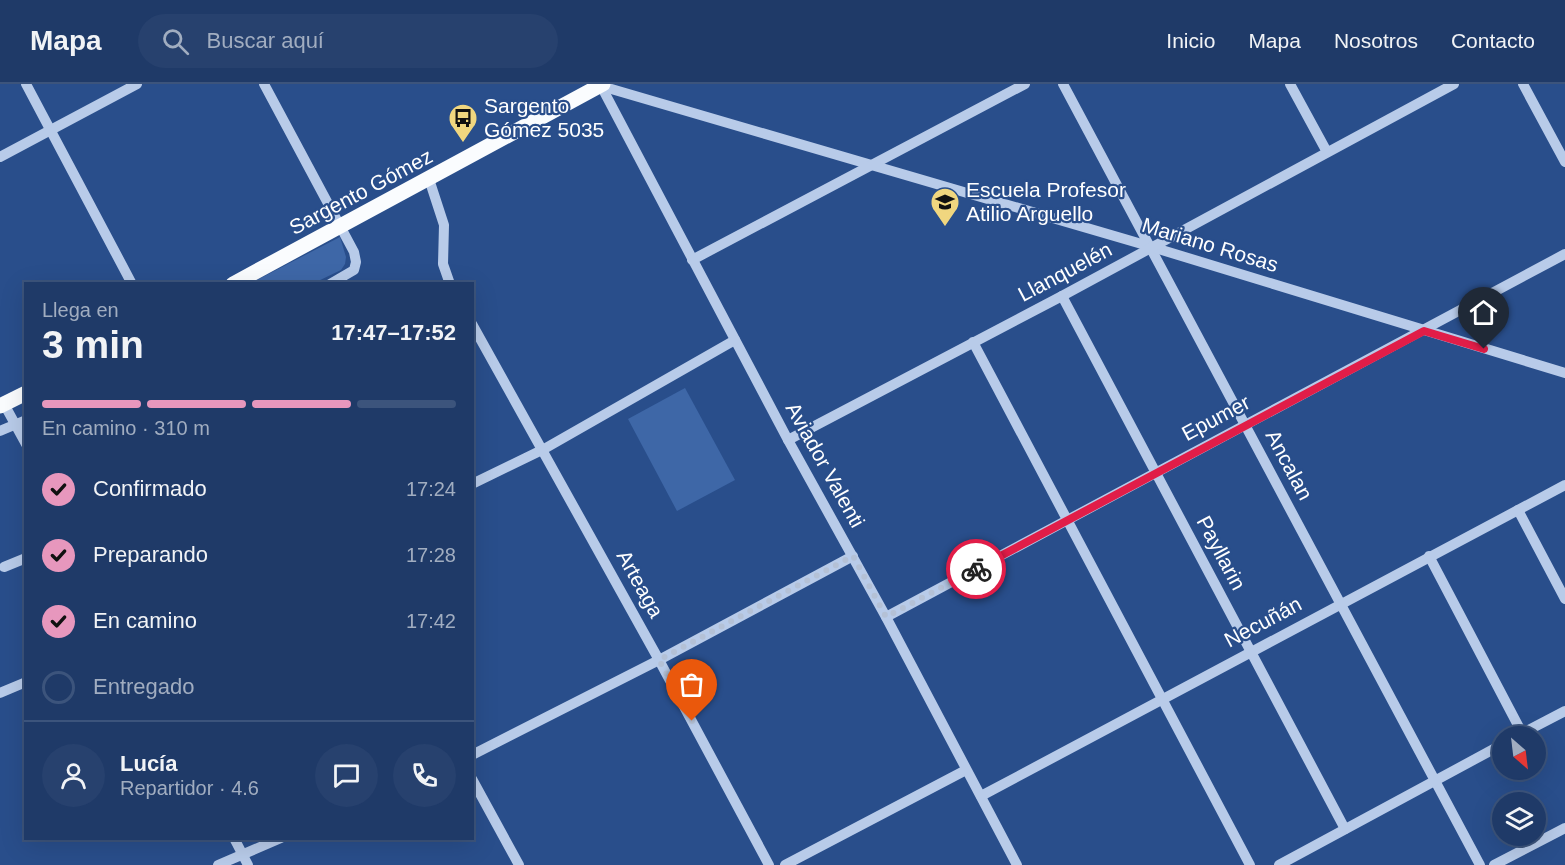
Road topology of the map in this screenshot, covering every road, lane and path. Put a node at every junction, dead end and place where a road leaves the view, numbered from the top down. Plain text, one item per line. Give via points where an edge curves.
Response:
1 (26, 84) edge
2 (137, 84) edge
3 (264, 84) edge
4 (601, 84) edge
5 (1025, 84) edge
6 (1063, 84) edge
7 (1290, 84) edge
8 (1454, 84) edge
9 (1523, 84) edge
10 (50, 130) junction
11 (1327, 152) junction
12 (0, 157) edge
13 (1565, 162) edge
14 (873, 164) junction
15 (429, 179) junction
16 (340, 227) junction
17 (1152, 247) junction
18 (1565, 254) edge
19 (692, 260) junction
20 (131, 282) edge
21 (237, 282) edge
22 (334, 282) edge
23 (449, 282) edge
24 (1062, 296) junction
25 (474, 327) edge
26 (1424, 331) junction
27 (735, 340) junction
28 (973, 342) junction
29 (1565, 373) edge
30 (24, 394) edge
31 (2, 405) edge
32 (20, 423) edge
33 (1245, 424) junction
34 (0, 431) edge
35 (788, 440) junction
36 (544, 449) junction
37 (1156, 473) junction
38 (474, 483) edge
39 (1565, 485) edge
40 (1518, 510) junction
41 (1068, 520) junction
42 (853, 556) junction
43 (1430, 556) junction
44 (24, 559) edge
45 (4, 567) dead end
46 (1565, 599) edge
47 (1340, 604) junction
48 (886, 617) junction
49 (1251, 651) junction
50 (659, 660) junction
51 (24, 683) edge
52 (0, 693) edge
53 (1162, 699) junction
54 (1565, 711) edge
55 (1515, 726) edge
56 (1536, 726) edge
57 (1492, 750) edge
58 (474, 754) edge
59 (966, 770) junction
60 (1435, 782) junction
61 (474, 783) edge
62 (981, 796) junction
63 (1565, 828) edge
64 (1345, 829) junction
65 (235, 840) edge
66 (278, 840) edge
67 (245, 860) edge
68 (218, 865) edge
69 (519, 865) edge
70 (769, 865) edge
71 (785, 865) edge
72 (1017, 865) edge
73 (1250, 865) edge
74 (1279, 865) edge
75 (1480, 865) edge
76 (1494, 865) edge

1 - 10 street
2 - 10 street
3 - 16 street
4 - 14 street, Mariano Rosas
4 - 15 main road, Sargento Gómez
4 - 19 street, Aviador Valenti
5 - 14 street
6 - 17 street, Ancalan
7 - 11 street
8 - 11 street, Llanquelén
9 - 13 street
10 - 12 street
10 - 20 street
11 - 17 street, Llanquelén
14 - 17 street, Mariano Rosas
14 - 19 street
15 - 16 main road, Sargento Gómez
15 - 23 street via 444,225 443,264
16 - 21 main road, Sargento Gómez
16 - 22 street via 356,262 350,274
17 - 24 street, Llanquelén
17 - 26 street, Mariano Rosas
17 - 33 street, Ancalan
18 - 26 street, Epumer
19 - 27 street, Aviador Valenti
24 - 28 street, Llanquelén
24 - 37 street, Payllarin
25 - 36 street, Arteaga
26 - 29 street, Mariano Rosas
26 - 33 street, Epumer
27 - 35 street, Aviador Valenti
27 - 36 street
28 - 35 street, Llanquelén
28 - 41 street
30 - 31 main road
31 - 32 street
32 - 34 street
33 - 37 street, Epumer
33 - 47 street, Ancalan
35 - 42 street, Aviador Valenti
36 - 38 street
36 - 50 street, Arteaga
37 - 41 street, Epumer
37 - 49 street, Payllarin
39 - 40 street, Necuñán
40 - 43 street, Necuñán
40 - 46 street
41 - 48 street, Epumer
41 - 53 street
42 - 48 street, Aviador Valenti
42 - 50 street
43 - 47 street, Necuñán
43 - 55 street
44 - 45 street
47 - 49 street, Necuñán
47 - 60 street, Ancalan
48 - 59 street, Aviador Valenti
49 - 53 street, Necuñán
49 - 64 street, Payllarin
50 - 58 street
50 - 70 street, Arteaga
51 - 52 street
53 - 62 street, Necuñán
53 - 73 street
54 - 56 street
57 - 60 street
59 - 62 street, Aviador Valenti
59 - 71 street
60 - 64 street
60 - 75 street, Ancalan
61 - 69 street
62 - 72 street, Aviador Valenti
63 - 76 street
64 - 74 street
65 - 67 street
66 - 67 street
67 - 68 street

